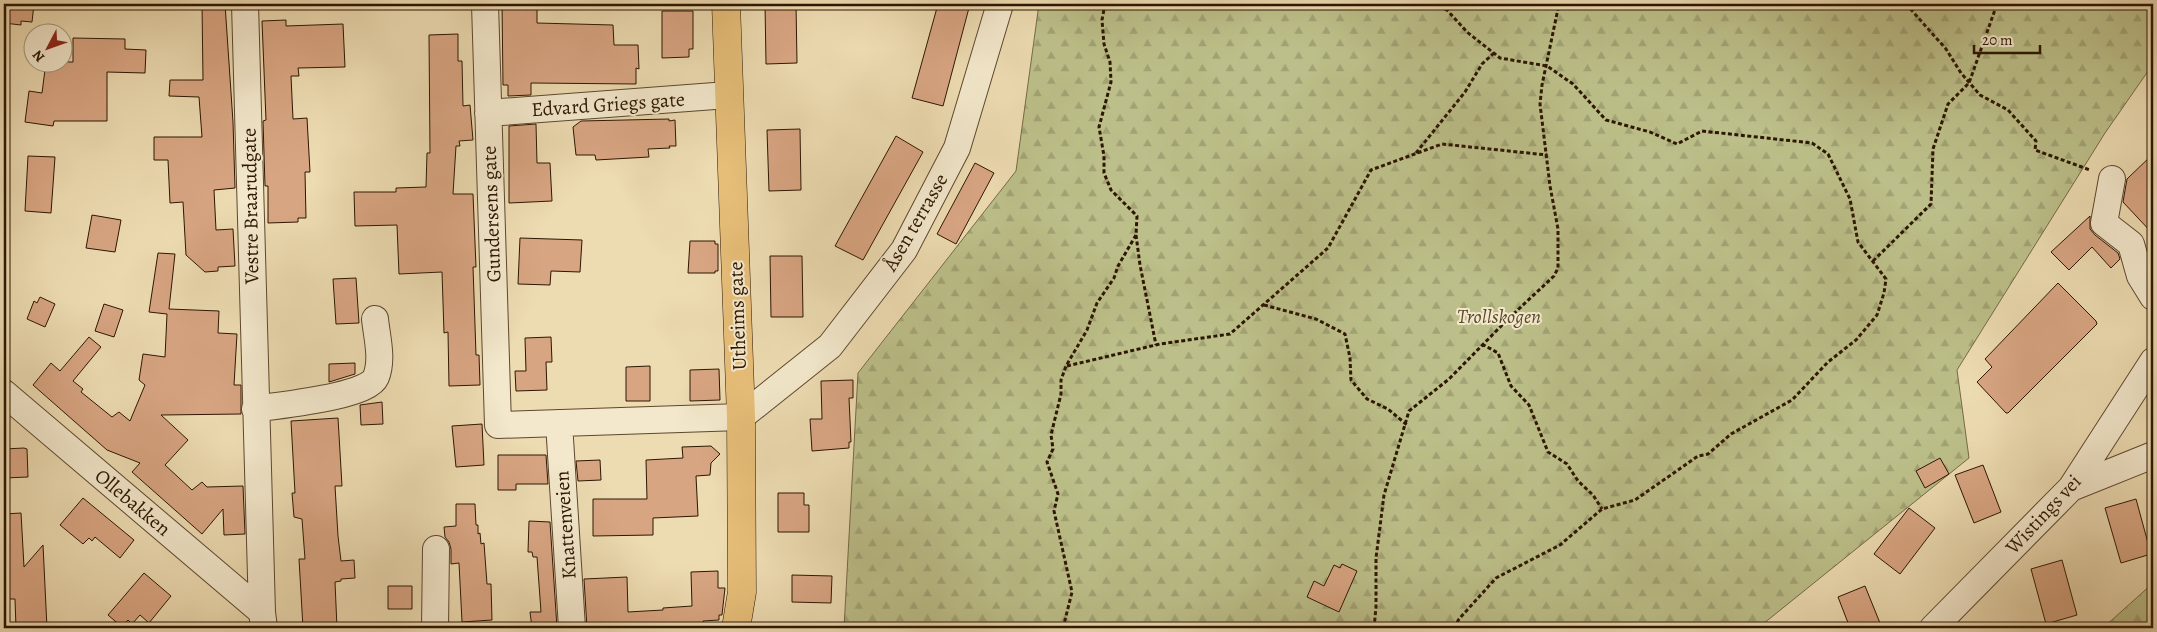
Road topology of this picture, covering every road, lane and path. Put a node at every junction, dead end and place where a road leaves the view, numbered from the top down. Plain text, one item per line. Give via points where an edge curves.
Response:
1 (245, 4) edge
2 (485, 4) edge
3 (726, 4) edge
4 (1000, 4) edge
5 (1105, 4) edge
6 (1433, 4) edge
7 (1559, 4) edge
8 (1906, 4) edge
9 (1997, 4) edge
10 (1494, 53) junction
11 (1547, 66) junction
12 (1969, 83) junction
13 (728, 95) junction
14 (488, 113) junction
15 (1416, 154) junction
16 (1547, 155) junction
17 (2112, 178) joint
18 (1136, 235) junction
19 (1873, 261) junction
20 (2153, 297) edge
21 (1263, 305) junction
22 (375, 319) dead end
23 (1482, 344) junction
24 (1156, 345) junction
25 (2153, 361) edge
26 (1066, 366) junction
27 (4, 393) edge
28 (255, 409) junction
29 (741, 417) junction
30 (558, 423) junction
31 (1407, 425) junction
32 (2153, 455) edge
33 (2071, 488) junction
34 (1602, 509) junction
35 (436, 549) dead end
36 (263, 620) edge
37 (436, 628) edge
38 (572, 628) edge
39 (736, 628) edge
40 (1063, 628) edge
41 (1374, 628) edge
42 (1454, 628) edge
43 (1932, 628) edge

1 - 28 street, Vestre Braarudgate
2 - 14 street, Gundersens gate
3 - 13 main road, Utheims gate
4 - 29 street, Åsen terrasse via 957,148 904,250 830,346
5 - 18 path via 1102,20 1111,82 1099,127 1104,173 1111,190 1138,216
6 - 10 path via 1447,10 1467,32
7 - 11 path
8 - 12 path via 1946,49
9 - 12 path
10 - 11 path via 1500,58
10 - 15 path via 1482,64 1465,92
11 - 16 path via 1540,104
11 - 19 path via 1573,84 1606,120 1650,132 1678,144 1702,130 1812,143 1828,154 1850,199 1858,242
12 - 17 path via 1980,95 2008,110 2036,140 2035,150
12 - 19 path via 1948,104 1933,148 1931,204
13 - 14 street, Edvard Griegs gate
13 - 29 main road, Utheims gate
14 - 30 street, Gundersens gate via 498,424
15 - 16 path via 1442,144
15 - 21 path via 1371,170 1328,248
16 - 23 path via 1558,230 1558,268 1554,276
17 - 20 street via 2104,223 2131,244 2140,276
18 - 24 path
18 - 26 path
19 - 34 path via 1886,279 1877,315 1856,340 1828,362 1792,400 1731,434 1708,454 1698,456 1635,500
21 - 24 path via 1230,334
21 - 31 path via 1316,318 1345,334 1351,380 1367,399
22 - 28 street via 380,363 376,379 365,388 343,395
23 - 31 path via 1449,380 1410,411
23 - 34 path via 1498,353 1511,386 1529,405 1548,452 1567,464
24 - 26 path
25 - 33 street, Wistings vei
26 - 40 path via 1047,462 1058,494 1054,512 1072,592
27 - 36 street, Ollebakken
28 - 36 street, Vestre Braarudgate
29 - 30 street
29 - 39 main road, Utheims gate via 742,592
30 - 38 street, Knattenveien
31 - 41 path via 1384,495 1376,558
32 - 33 street
33 - 43 street, Wistings vei
34 - 42 path via 1560,545 1496,578
35 - 37 street

